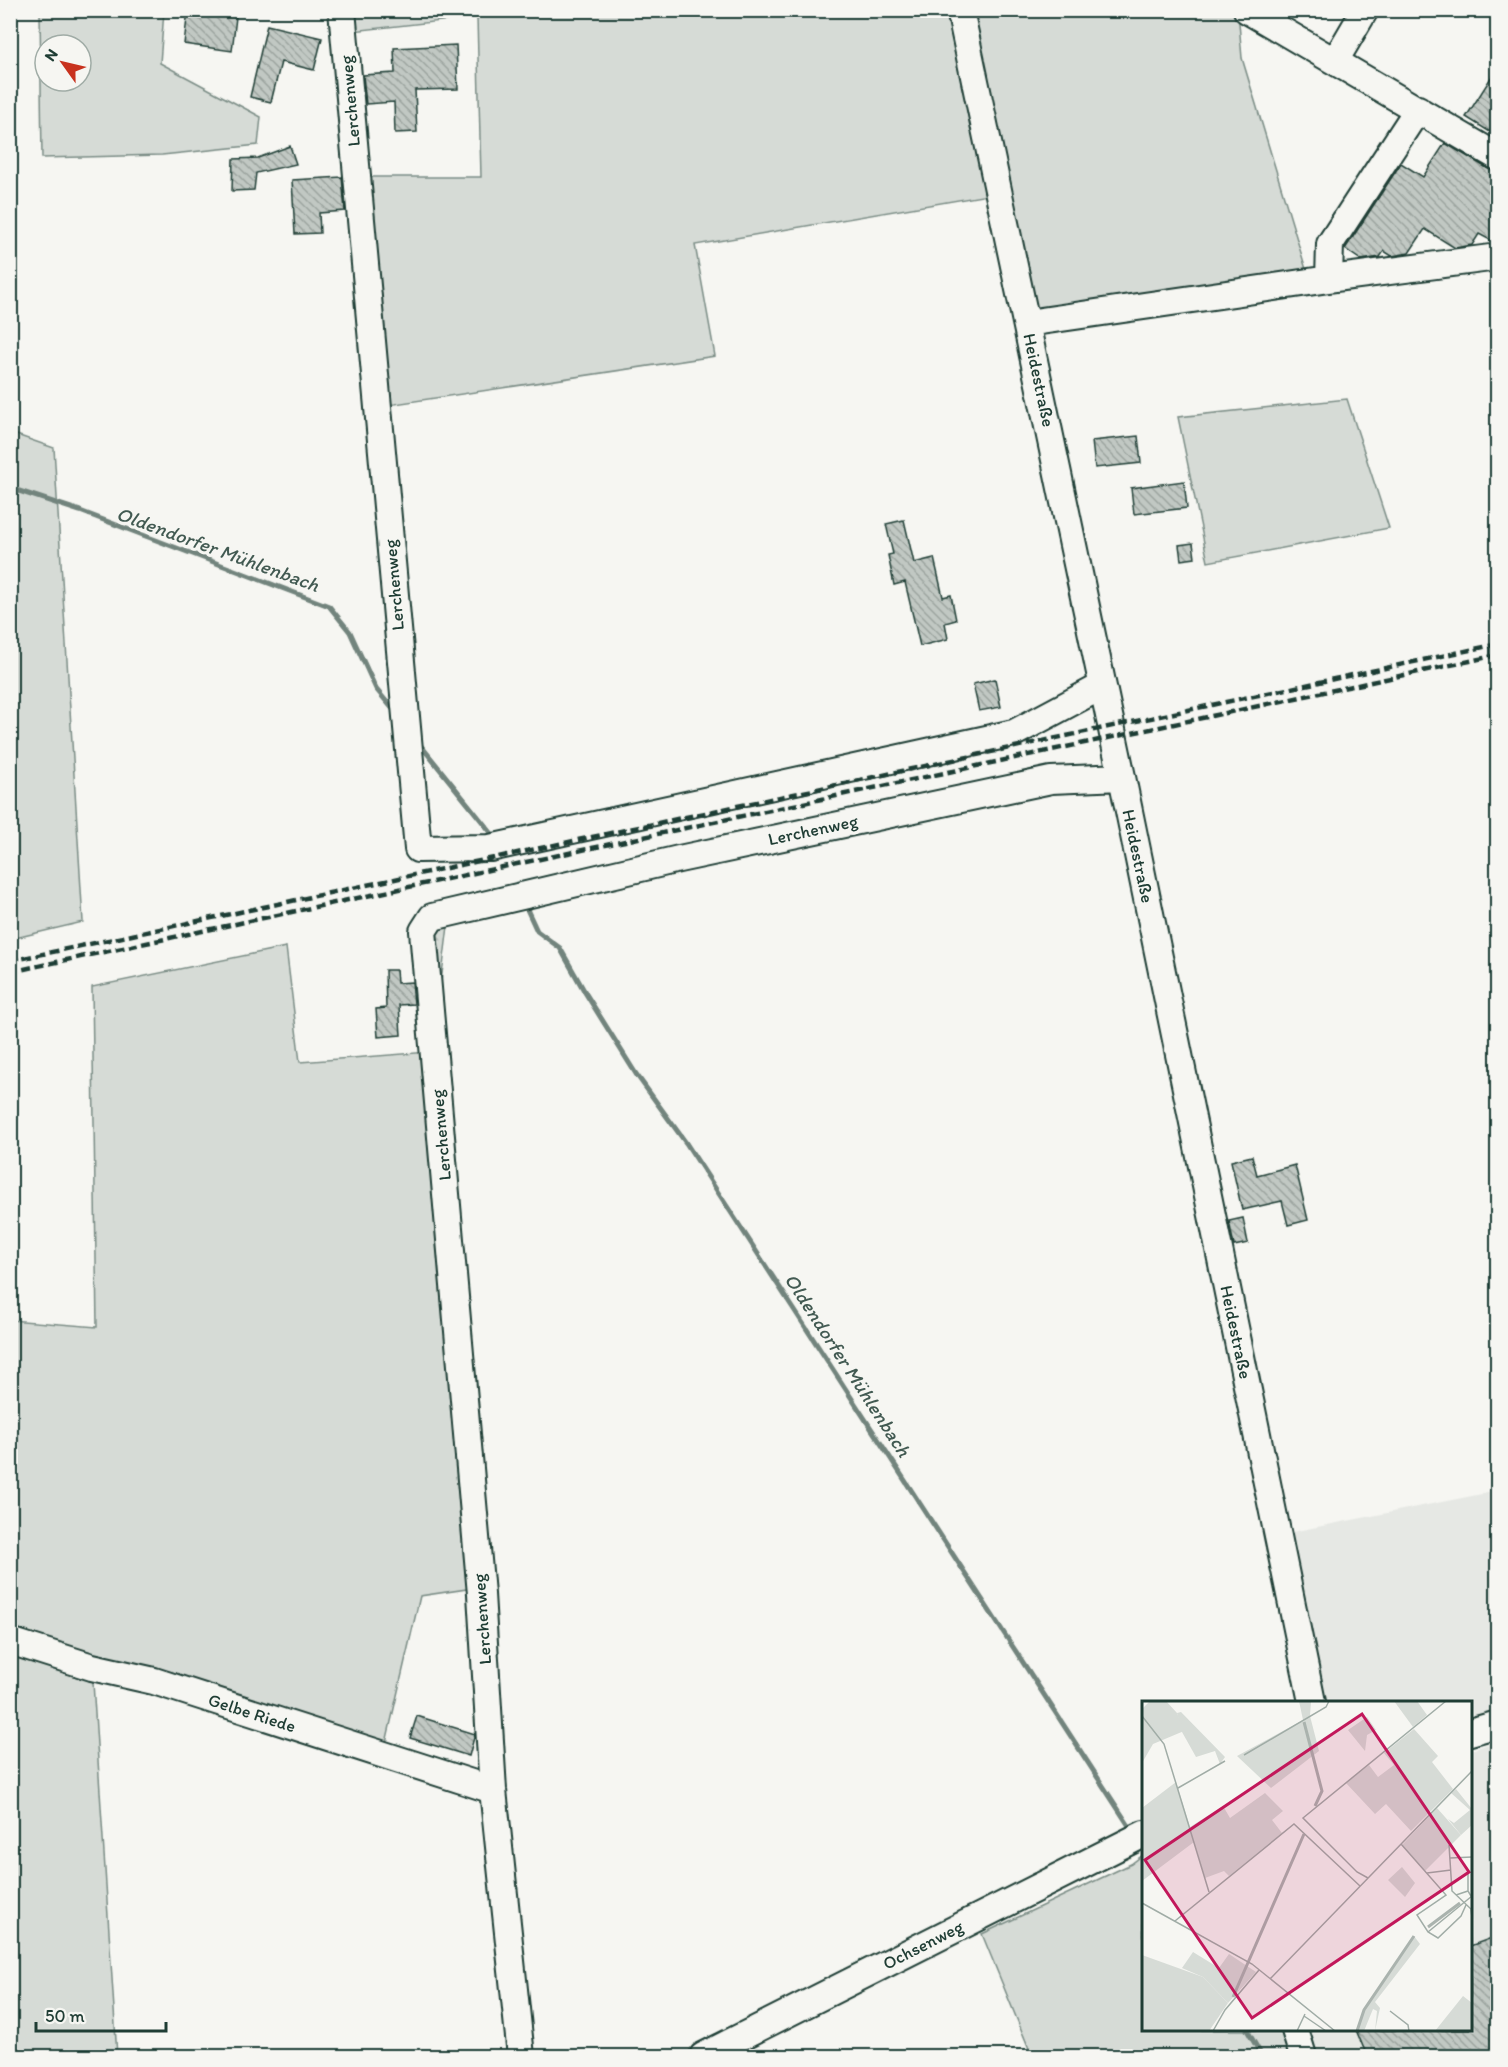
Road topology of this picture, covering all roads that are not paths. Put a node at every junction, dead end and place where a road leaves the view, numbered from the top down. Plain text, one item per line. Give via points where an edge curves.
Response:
1 (342, 10) edge
2 (960, 10) edge
3 (1247, 10) edge
4 (1365, 10) edge
5 (1335, 61) junction
6 (1418, 109) junction
7 (1497, 157) edge
8 (1497, 257) edge
9 (1329, 279) junction
10 (1027, 323) junction
11 (1102, 686) junction
12 (1122, 777) junction
13 (10, 1641) edge
14 (1312, 1701) edge
15 (1497, 1724) edge
16 (1472, 1731) edge
17 (493, 1790) junction
18 (1133, 1839) edge
19 (1295, 2031) edge
20 (521, 2056) edge
21 (703, 2056) edge
22 (1303, 2056) edge

1 - 11 street, Lerchenweg via 418,849 490,848 1014,733
2 - 10 street, Heidestraße
3 - 5 street
4 - 5 street
5 - 6 street
6 - 7 street
6 - 9 street via 1330,244
8 - 9 street
9 - 10 street
10 - 11 street, Heidestraße
11 - 12 street, Heidestraße
12 - 14 street, Heidestraße
12 - 17 street, Lerchenweg via 1050,780 735,846 432,917 423,931 481,1594
13 - 17 street, Gelbe Riede via 92,1667 154,1681
15 - 16 street
17 - 20 street, Lerchenweg
18 - 21 street, Ochsenweg
19 - 22 street

